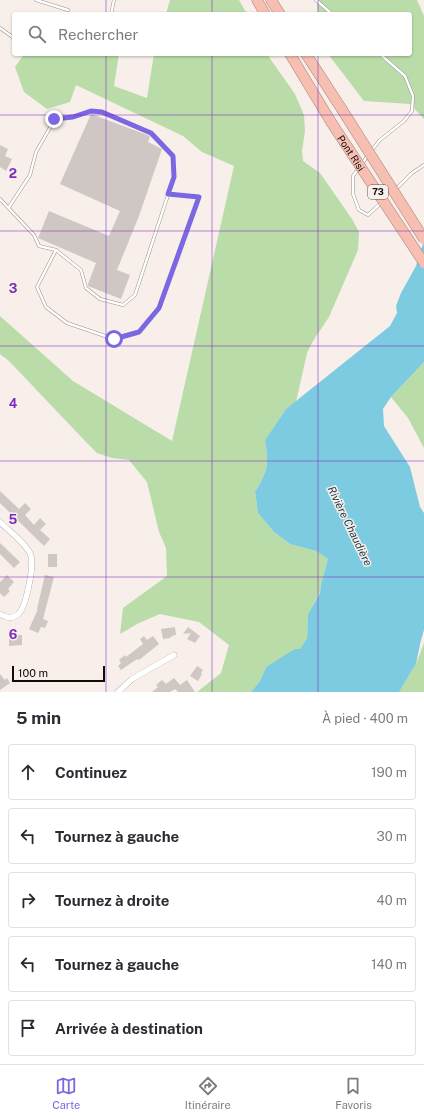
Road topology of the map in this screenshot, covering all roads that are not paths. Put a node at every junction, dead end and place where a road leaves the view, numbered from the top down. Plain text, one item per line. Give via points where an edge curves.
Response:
1 (36, 0) edge
2 (114, 0) edge
3 (257, 0) edge
4 (271, 0) edge
5 (316, 0) edge
6 (68, 10) dead end
7 (111, 12) edge
8 (264, 12) edge
9 (279, 12) edge
10 (330, 12) edge
11 (0, 28) edge
12 (12, 37) edge
13 (291, 56) edge
14 (307, 56) edge
15 (382, 56) edge
16 (424, 164) edge
17 (168, 194) junction
18 (390, 194) dead end
19 (0, 199) edge
20 (385, 199) dead end
21 (9, 207) junction
22 (424, 239) edge
23 (56, 250) junction
24 (424, 263) edge
25 (0, 522) edge
26 (0, 614) edge
27 (174, 655) dead end
28 (118, 692) edge

1 - 6 lane
2 - 7 lane
3 - 8 highway
4 - 9 highway
5 - 10 lane
11 - 12 lane
13 - 24 highway, Pont Risi / 73, bridge
14 - 22 highway, Pont Risi / 73, bridge
15 - 20 lane via 405,76 413,96 412,111 404,121 380,140 353,176 353,194 359,210 368,215
16 - 18 lane
17 - 21 lane via 174,177 173,156 151,133 102,112 91,111 73,117 54,119 36,152 30,175
17 - 23 lane via 136,295 122,305 100,299 86,288 81,270
17 - 23 lane via 199,197 159,308 139,332 114,339 67,323 46,307 37,287
19 - 21 lane
21 - 23 lane via 34,235 39,246
25 - 26 street via 28,549 32,566 21,612 11,617
27 - 28 street via 132,679

